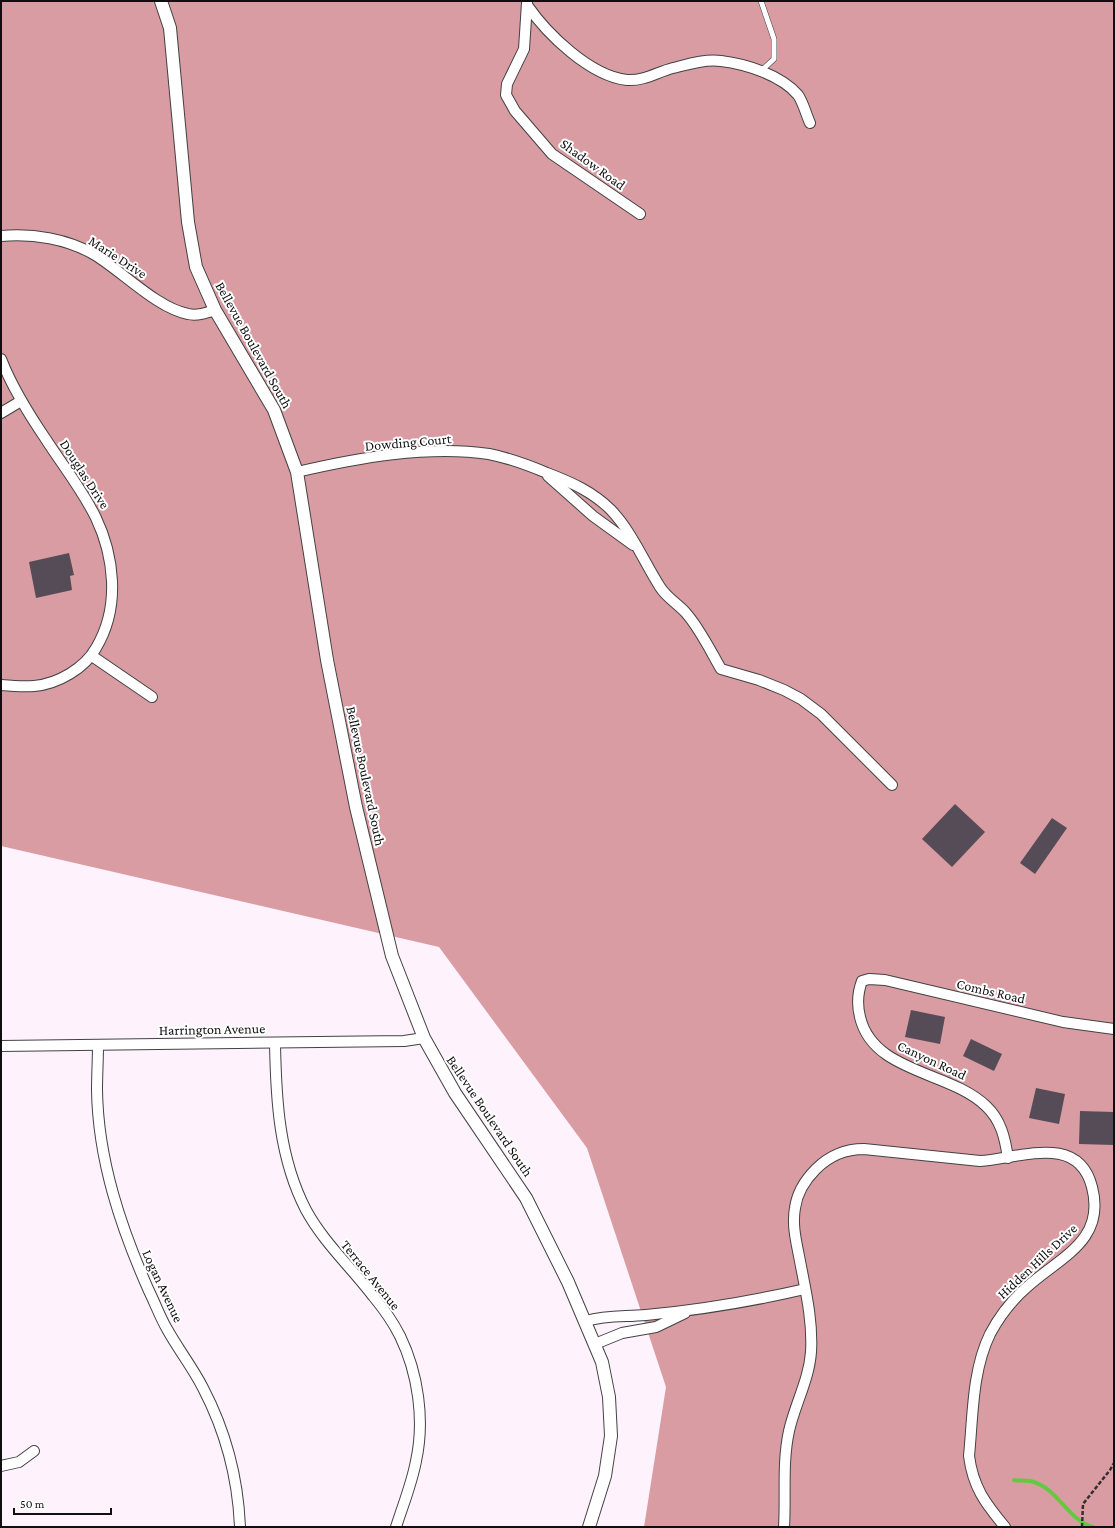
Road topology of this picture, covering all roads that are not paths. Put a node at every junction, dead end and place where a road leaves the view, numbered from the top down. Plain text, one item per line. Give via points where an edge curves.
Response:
1 (161, 1) edge
2 (761, 1) edge
3 (527, 3) edge
4 (761, 71) junction
5 (810, 123) dead end
6 (640, 214) dead end
7 (1, 236) edge
8 (214, 310) junction
9 (1, 359) edge
10 (21, 401) junction
11 (1, 413) edge
12 (297, 472) junction
13 (544, 472) junction
14 (638, 549) junction
15 (92, 656) junction
16 (1, 685) edge
17 (152, 697) dead end
18 (892, 785) dead end
19 (862, 982) joint
20 (1114, 1029) edge
21 (424, 1038) junction
22 (275, 1043) junction
23 (98, 1045) junction
24 (1, 1046) edge
25 (1008, 1158) junction
26 (805, 1289) junction
27 (692, 1309) junction
28 (586, 1321) junction
29 (595, 1344) junction
30 (34, 1451) dead end
31 (1, 1466) edge
32 (240, 1527) edge
33 (396, 1527) edge
34 (589, 1527) edge
35 (784, 1527) edge
36 (1004, 1527) edge

1 - 8 street, Bellevue Boulevard South via 170,28 191,244 196,267
2 - 4 lane via 774,39 774,59
3 - 4 street, Shadow Road via 542,26 562,45 611,76 628,80 648,78 668,69 696,62 721,61
3 - 6 street, Shadow Road via 524,49 507,84 506,95 515,111 552,154
4 - 5 street, Shadow Road via 782,82 798,95
7 - 8 street, Marie Drive via 38,237 75,246 95,255 159,301 176,310 188,314 201,314
8 - 12 street, Bellevue Boulevard South via 274,410
9 - 10 street, Douglas Drive
10 - 11 street
10 - 15 street, Douglas Drive via 90,505 105,536 111,570 110,606 102,638
12 - 13 street, Dowding Court via 330,464 443,450 490,455
12 - 21 street, Bellevue Boulevard South via 327,660 356,807 392,956
13 - 14 street, Dowding Court via 593,516
13 - 14 street, Dowding Court via 581,487 596,497 624,525
14 - 18 street, Dowding Court via 660,588 694,623 721,669 778,687 807,703
15 - 16 street, Douglas Drive via 65,676 50,683 34,686
15 - 17 street
19 - 20 street, Combs Road via 869,979 885,980 1063,1022
19 - 25 street, Canyon Road via 858,998 859,1011 867,1035 876,1046 912,1068 973,1095 985,1105 994,1114 1000,1126
21 - 22 street, Harrington Avenue via 404,1041
21 - 28 street, Bellevue Boulevard South via 455,1093 526,1198
22 - 23 street, Harrington Avenue
22 - 33 street, Terrace Avenue via 279,1127 285,1154 306,1210 322,1236 373,1295 400,1336 410,1362 418,1403 419,1436 417,1459
23 - 24 street, Harrington Avenue
23 - 32 street, Logan Avenue via 97,1091 101,1133 119,1217 166,1328 203,1388 225,1436 236,1482
25 - 26 street, Hidden Hills Drive via 967,1160 864,1149 851,1149 830,1157 812,1173 803,1186 794,1210
25 - 36 street, Hidden Hills Drive via 1048,1152 1069,1157 1079,1163 1091,1181 1095,1213 1090,1231 1083,1241 1027,1286 1007,1308 990,1334 982,1354 976,1382 969,1461 976,1489
26 - 27 street via 748,1302
26 - 35 street, Hidden Hills Drive via 810,1316 811,1351 809,1368 786,1447
27 - 28 street via 600,1317
27 - 29 street via 656,1327 622,1333
28 - 29 street, Bellevue Boulevard South
29 - 34 street, Bellevue Boulevard South via 607,1380 611,1436 605,1476
30 - 31 street via 19,1462

